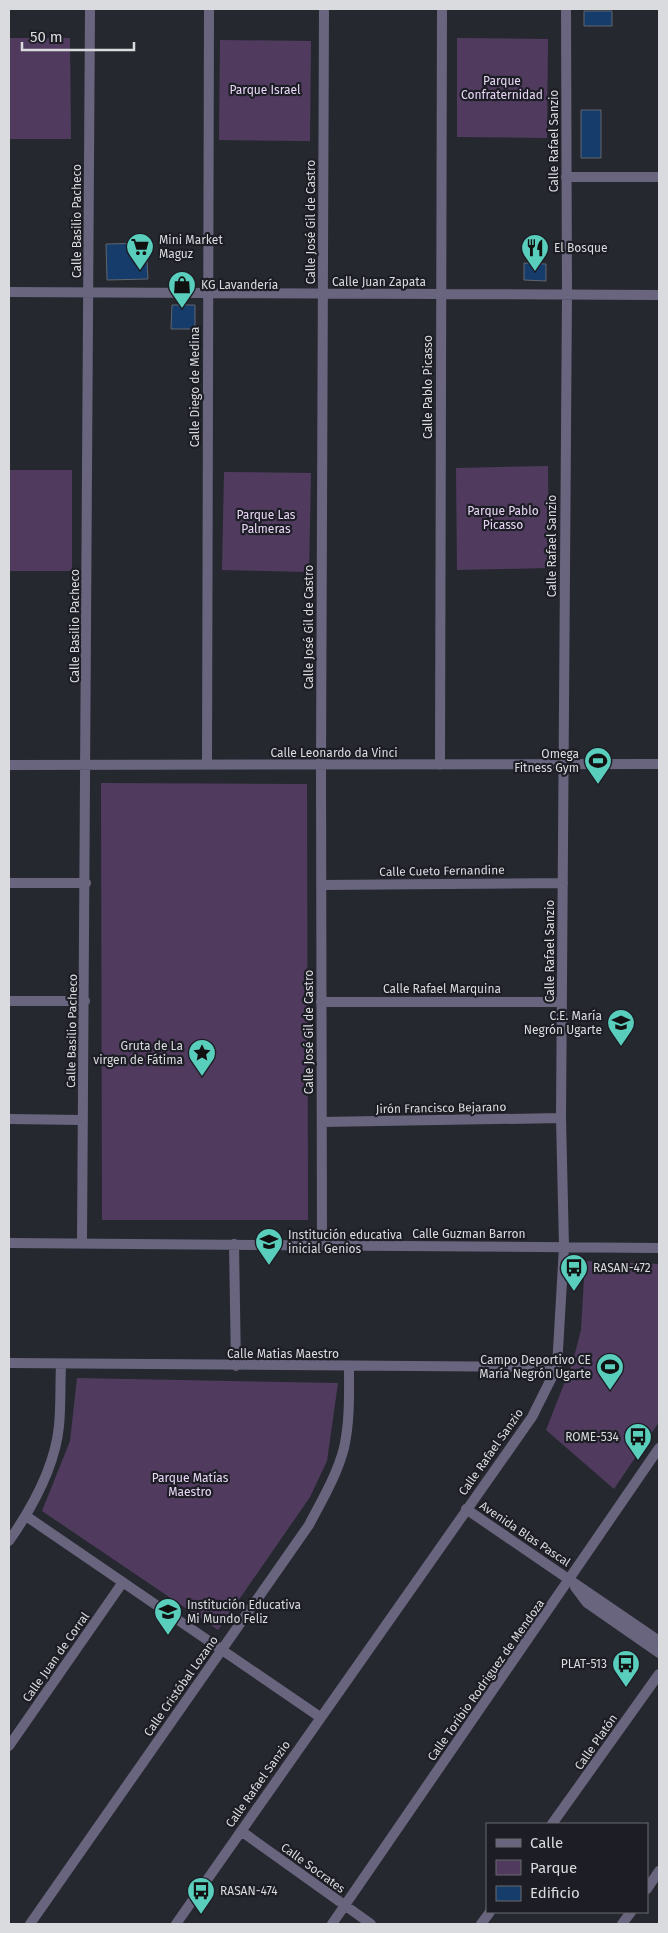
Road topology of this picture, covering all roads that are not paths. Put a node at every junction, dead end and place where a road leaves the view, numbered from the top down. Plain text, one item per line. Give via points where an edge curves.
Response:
1 (90, 9) edge
2 (208, 9) edge
3 (324, 9) edge
4 (442, 9) edge
5 (566, 9) edge
6 (566, 177) junction
7 (659, 177) edge
8 (9, 292) edge
9 (89, 293) junction
10 (208, 293) junction
11 (323, 294) junction
12 (441, 294) junction
13 (567, 295) junction
14 (659, 295) edge
15 (563, 763) junction
16 (659, 764) edge
17 (9, 765) edge
18 (207, 765) junction
19 (440, 765) junction
20 (87, 766) junction
21 (320, 766) junction
22 (9, 883) edge
23 (86, 883) junction
24 (563, 883) junction
25 (321, 885) junction
26 (85, 1000) junction
27 (9, 1001) edge
28 (321, 1002) junction
29 (562, 1002) junction
30 (561, 1118) junction
31 (9, 1119) edge
32 (83, 1120) junction
33 (322, 1122) junction
34 (9, 1242) edge
35 (82, 1243) junction
36 (234, 1244) junction
37 (322, 1245) junction
38 (564, 1247) junction
39 (659, 1248) edge
40 (9, 1363) edge
41 (61, 1364) junction
42 (236, 1366) junction
43 (557, 1366) junction
44 (349, 1367) junction
45 (659, 1448) edge
46 (466, 1509) junction
47 (26, 1516) junction
48 (9, 1541) edge
49 (570, 1580) junction
50 (123, 1582) junction
51 (659, 1641) edge
52 (222, 1650) junction
53 (659, 1653) edge
54 (659, 1674) edge
55 (320, 1718) junction
56 (9, 1746) edge
57 (553, 1823) edge
58 (241, 1831) junction
59 (659, 1871) edge
60 (648, 1888) edge
61 (345, 1906) junction
62 (489, 1913) edge
63 (630, 1913) edge
64 (30, 1924) edge
65 (176, 1924) edge
66 (332, 1924) edge
67 (371, 1924) edge
68 (481, 1924) edge
69 (622, 1924) edge

1 - 9 street, Calle Basilio Pacheco
2 - 10 street, Calle Diego de Medina
3 - 11 street, Calle José Gil de Castro
4 - 12 street, Calle Pablo Picasso
5 - 6 street, Calle Rafael Sanzio
6 - 7 street
6 - 13 street, Calle Rafael Sanzio
8 - 9 street, Calle Juan Zapata
9 - 10 street, Calle Juan Zapata
9 - 20 street, Calle Basilio Pacheco
10 - 11 street, Calle Juan Zapata
10 - 18 street, Calle Diego de Medina
11 - 12 street, Calle Juan Zapata
11 - 21 street, Calle José Gil de Castro
12 - 13 street, Calle Juan Zapata
12 - 19 street, Calle Pablo Picasso
13 - 14 street, Calle Juan Zapata
13 - 15 street, Calle Rafael Sanzio
15 - 16 street, Calle Leonardo da Vinci
15 - 19 street, Calle Leonardo da Vinci
15 - 24 street, Calle Rafael Sanzio
17 - 20 street, Calle Leonardo da Vinci
18 - 20 street, Calle Leonardo da Vinci
18 - 21 street, Calle Leonardo da Vinci
19 - 21 street, Calle Leonardo da Vinci
20 - 23 street, Calle Basilio Pacheco
21 - 25 street, Calle José Gil de Castro
22 - 23 street
23 - 26 street, Calle Basilio Pacheco
24 - 25 street, Calle Cueto Fernandine
24 - 29 street, Calle Rafael Sanzio
25 - 28 street, Calle José Gil de Castro
26 - 27 street
26 - 32 street, Calle Basilio Pacheco
28 - 29 street, Calle Rafael Marquina
28 - 33 street, Calle José Gil de Castro
29 - 30 street, Calle Rafael Sanzio
30 - 33 street, Jirón Francisco Bejarano
30 - 38 street, Calle Rafael Sanzio
31 - 32 street
32 - 35 street, Calle Basilio Pacheco
33 - 37 street, Calle José Gil de Castro
34 - 35 street, Calle Guzman Barron
35 - 36 street, Calle Guzman Barron
36 - 37 street, Calle Guzman Barron
36 - 42 street
37 - 38 street, Calle Guzman Barron
38 - 39 street, Calle Guzman Barron
38 - 43 street, Calle Rafael Sanzio
40 - 41 street, Calle Matias Maestro
41 - 42 street, Calle Matias Maestro
41 - 47 street via 59,1427 50,1462
42 - 44 street, Calle Matias Maestro
43 - 44 street, Calle Matias Maestro
43 - 46 street, Calle Rafael Sanzio via 532,1417
44 - 52 street, Calle Cristóbal Lozano via 349,1414 344,1448 327,1491 309,1525
45 - 49 street, Calle Toribio Rodriguez de Mendoza
46 - 49 street, Avenida Blas Pascal
46 - 55 street, Calle Rafael Sanzio
47 - 48 street
47 - 50 street
49 - 51 street, Avenida Blas Pascal
49 - 53 street, Avenida Blas Pascal via 588,1603
49 - 61 street, Calle Toribio Rodriguez de Mendoza
50 - 52 street
50 - 56 street, Calle Juan de Corral
52 - 55 street
52 - 64 street, Calle Cristóbal Lozano
54 - 57 street, Calle Platón
55 - 58 street, Calle Rafael Sanzio
58 - 61 street, Calle Socrates
58 - 65 street, Calle Rafael Sanzio
59 - 60 street
61 - 66 street, Calle Toribio Rodriguez de Mendoza
61 - 67 street, Calle Socrates
62 - 68 street
63 - 69 street

